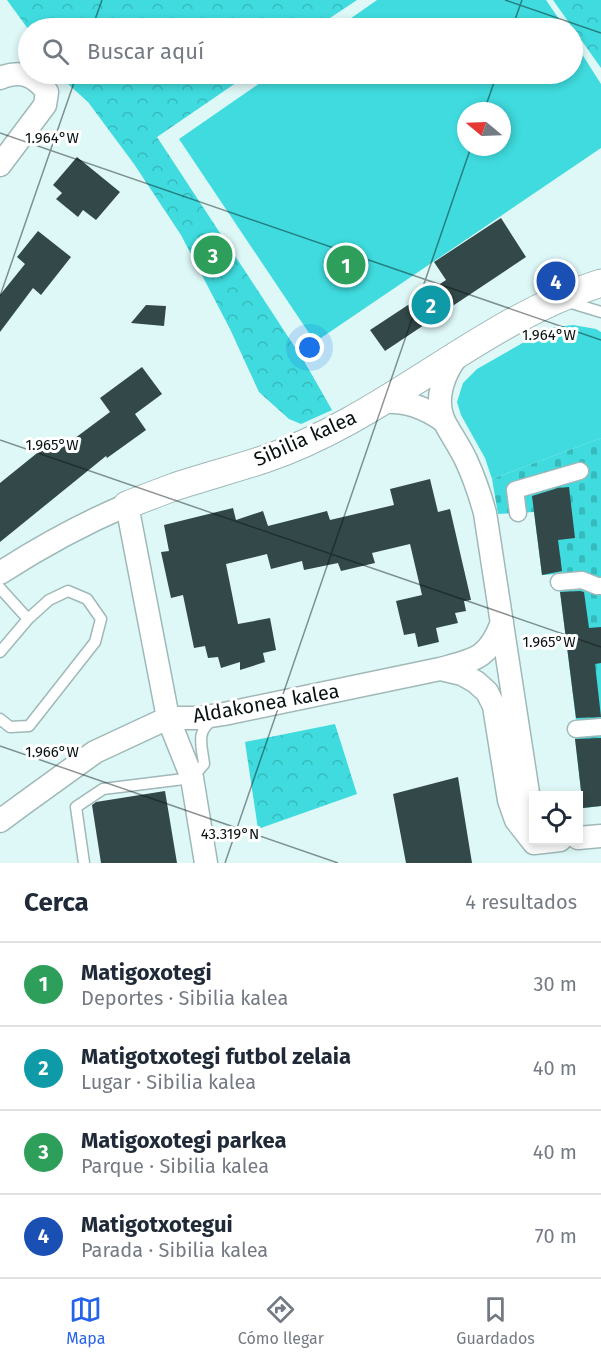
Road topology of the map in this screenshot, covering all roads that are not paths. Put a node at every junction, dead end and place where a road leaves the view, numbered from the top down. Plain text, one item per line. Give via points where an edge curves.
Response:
1 (18, 74) edge
2 (0, 78) edge
3 (42, 84) edge
4 (0, 165) edge
5 (601, 283) edge
6 (559, 299) junction
7 (601, 312) edge
8 (459, 353) junction
9 (380, 402) junction
10 (444, 422) junction
11 (580, 471) dead end
12 (127, 505) junction
13 (518, 513) dead end
14 (0, 573) edge
15 (559, 582) dead end
16 (601, 586) edge
17 (0, 588) edge
18 (28, 619) junction
19 (502, 622) junction
20 (0, 652) edge
21 (440, 669) junction
22 (224, 714) junction
23 (168, 718) junction
24 (0, 719) edge
25 (601, 727) edge
26 (576, 729) dead end
27 (192, 778) junction
28 (0, 795) edge
29 (529, 799) edge
30 (23, 804) junction
31 (0, 821) edge
32 (529, 834) edge
33 (601, 836) edge
34 (583, 838) edge
35 (84, 863) edge
36 (206, 863) edge

1 - 2 street
3 - 4 street via 48,92 45,105
5 - 6 street, Sibilia kalea
6 - 7 lane
6 - 8 street, Sibilia kalea
8 - 9 street, Sibilia kalea
8 - 10 street via 442,386
9 - 10 street via 414,405
9 - 12 street, Sibilia kalea via 267,458
10 - 19 street via 478,488
11 - 13 street via 515,490
12 - 14 street, Sibilia kalea via 46,544
12 - 23 street
15 - 16 street via 582,580
17 - 18 lane
18 - 20 lane
18 - 24 lane via 49,600 68,591 87,599 101,620 95,642 29,726 10,727
19 - 21 street, Aldakonea kalea via 484,653
19 - 29 street
21 - 22 street, Aldakonea kalea
21 - 32 street via 462,674 487,692 494,706 509,800 516,820
22 - 23 street, Aldakonea kalea
22 - 27 lane via 206,723 200,735 204,764
23 - 27 street
23 - 30 street, Aldakonea kalea via 95,752
25 - 26 street
27 - 35 lane via 103,789 76,807
27 - 36 street
28 - 30 street
30 - 31 street, Aldakonea kalea
33 - 34 street

